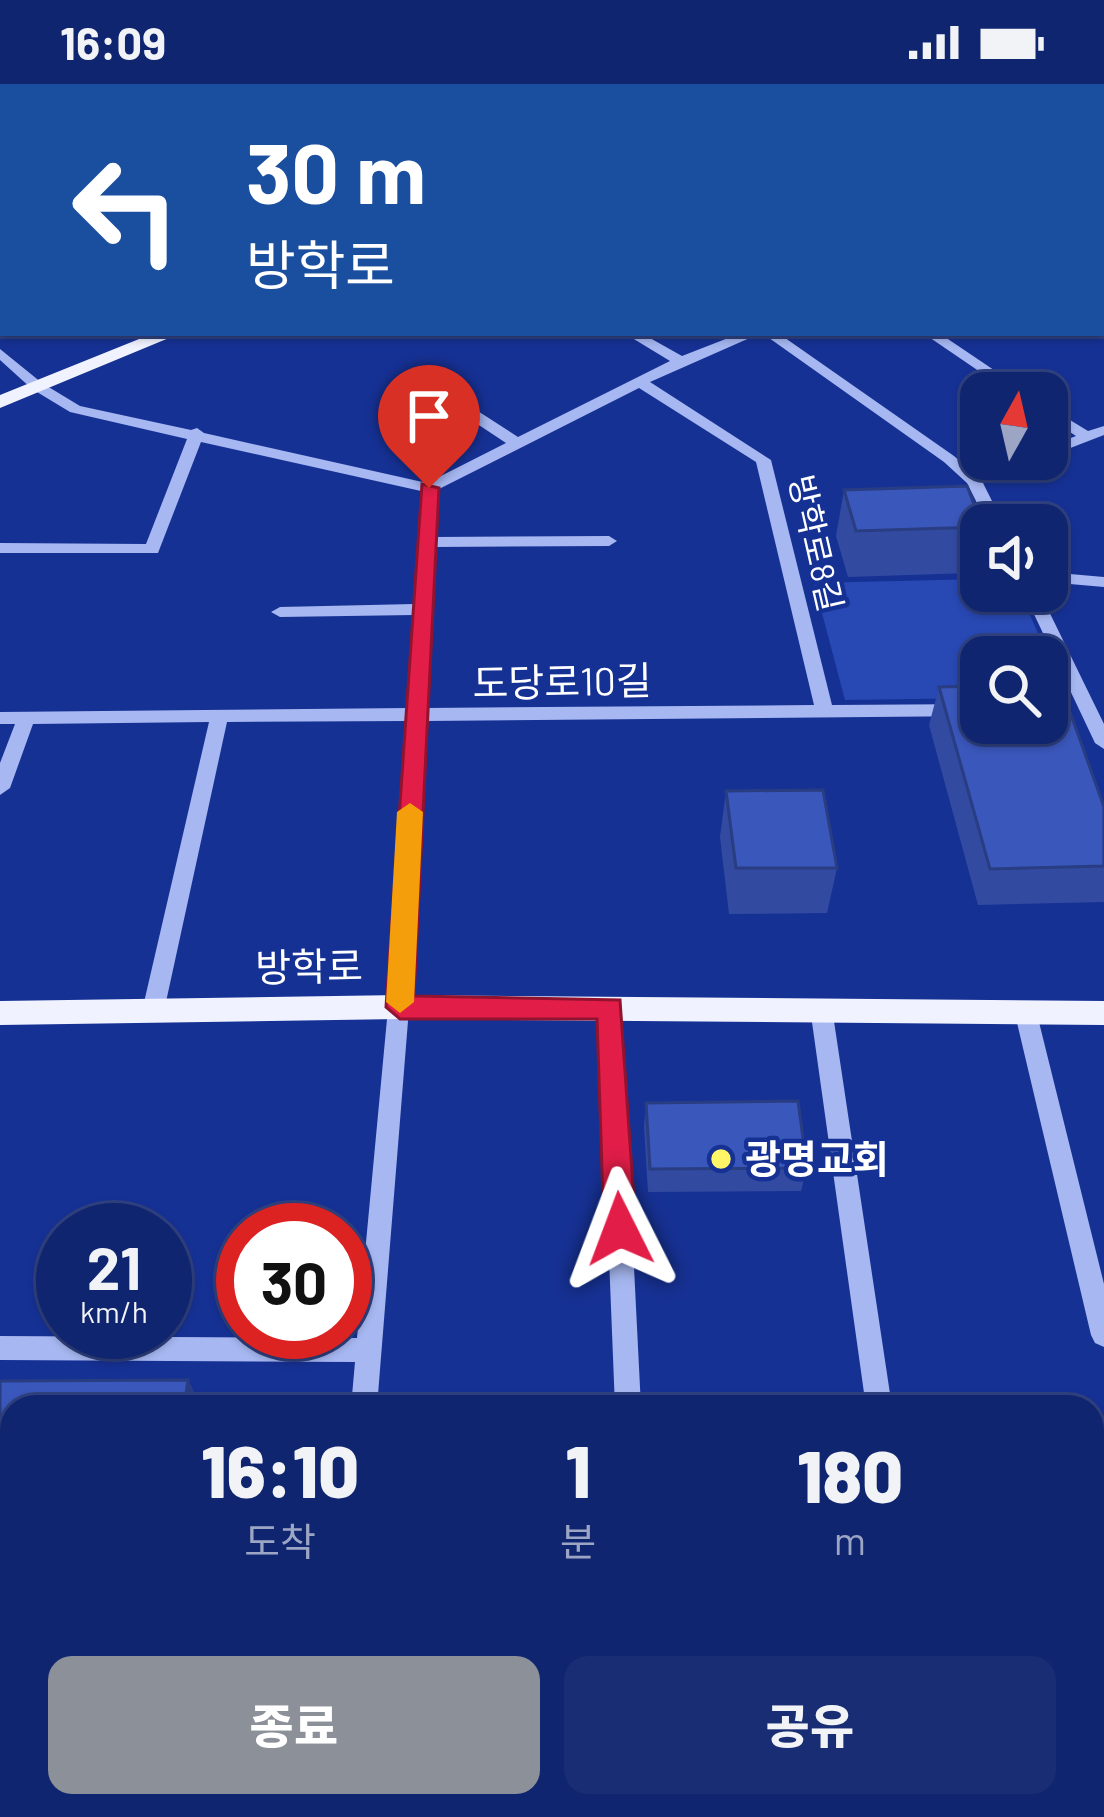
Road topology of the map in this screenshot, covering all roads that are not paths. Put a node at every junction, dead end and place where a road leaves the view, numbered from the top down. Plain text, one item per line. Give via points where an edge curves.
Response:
1 (163, 336) edge
2 (637, 336) edge
3 (746, 336) edge
4 (773, 336) edge
5 (935, 336) edge
6 (0, 353) edge
7 (681, 362) junction
8 (989, 372) edge
9 (640, 382) junction
10 (38, 386) junction
11 (434, 389) dead end
12 (0, 402) edge
13 (1068, 424) edge
14 (1104, 430) edge
15 (197, 433) junction
16 (1086, 436) junction
17 (515, 442) junction
18 (1068, 443) edge
19 (974, 481) joint
20 (429, 488) junction
21 (986, 504) edge
22 (610, 541) dead end
23 (430, 542) junction
24 (0, 548) edge
25 (1068, 579) edge
26 (1104, 582) edge
27 (424, 609) junction
28 (280, 612) dead end
29 (1039, 612) edge
30 (960, 710) edge
31 (826, 712) junction
32 (414, 716) junction
33 (219, 717) junction
34 (0, 718) edge
35 (26, 718) junction
36 (1104, 743) edge
37 (0, 788) edge
38 (400, 1007) junction
39 (821, 1007) junction
40 (610, 1008) junction
41 (1025, 1010) junction
42 (153, 1011) junction
43 (0, 1013) edge
44 (1104, 1013) edge
45 (372, 1317) edge
46 (1104, 1335) edge
47 (0, 1348) edge
48 (216, 1349) edge
49 (368, 1359) edge
50 (365, 1395) edge
51 (627, 1395) edge
52 (877, 1395) edge

1 - 10 main road
2 - 7 street
3 - 7 street
4 - 19 street
5 - 8 street
6 - 10 street
7 - 9 street
9 - 17 street
9 - 31 street, 방학로8길 via 763,460
10 - 12 main road
10 - 15 street via 75,409
11 - 17 street
13 - 16 street
14 - 16 street
15 - 20 street
15 - 24 street via 152,549
16 - 18 street
17 - 20 street
19 - 21 street
20 - 23 street
22 - 23 street
23 - 27 street
25 - 26 street
27 - 28 street
27 - 32 street
29 - 36 street via 1077,708
30 - 31 street, 도당로10길
31 - 32 street, 도당로10길
32 - 33 street, 도당로10길
32 - 38 street
33 - 35 street, 도당로10길
33 - 42 street
34 - 35 street, 도당로10길
35 - 37 street
38 - 40 main road, 방학로
38 - 42 main road, 방학로
38 - 45 street
39 - 40 main road, 방학로
39 - 41 main road, 방학로
39 - 52 street
40 - 51 street
41 - 44 main road, 방학로
41 - 46 street
42 - 43 main road, 방학로
47 - 48 street
49 - 50 street

